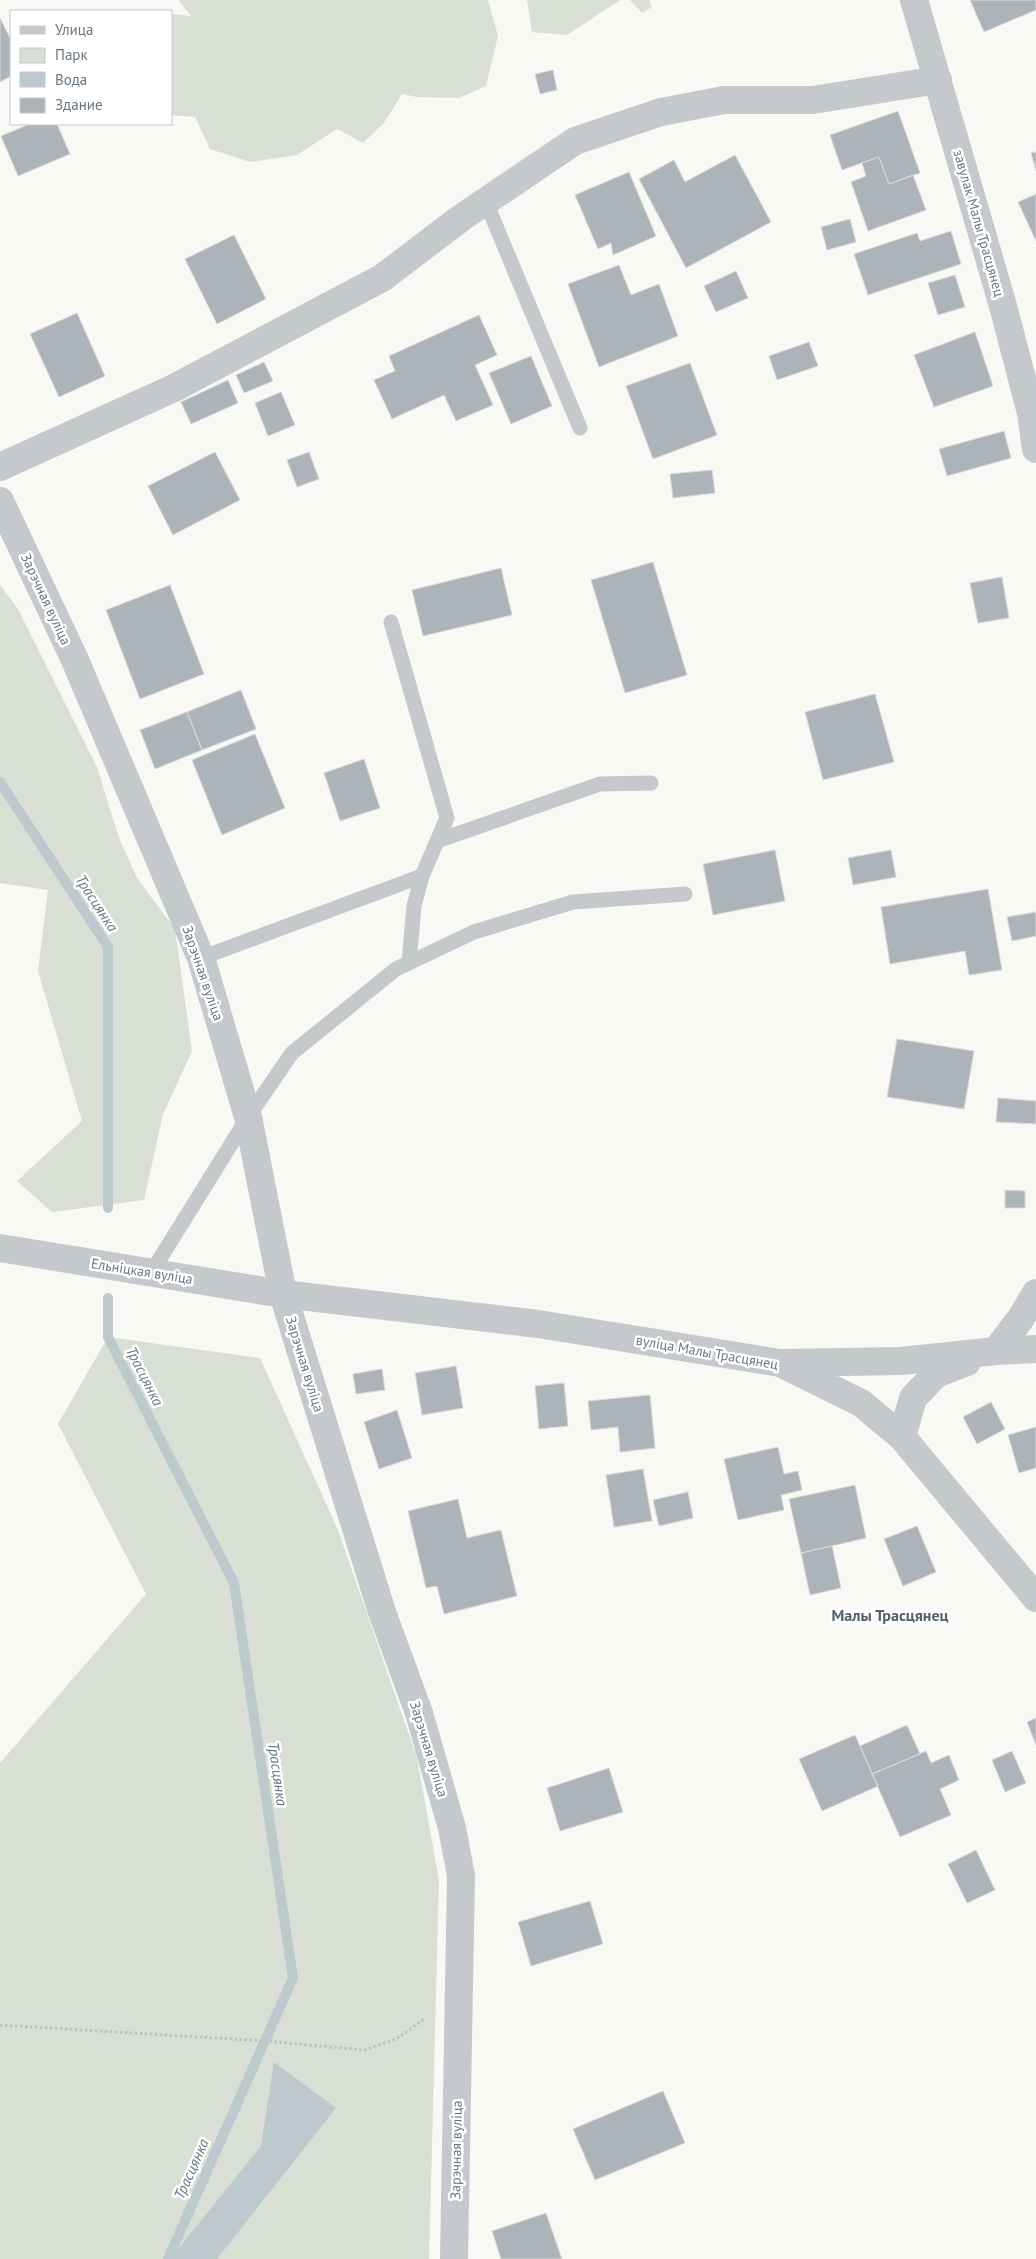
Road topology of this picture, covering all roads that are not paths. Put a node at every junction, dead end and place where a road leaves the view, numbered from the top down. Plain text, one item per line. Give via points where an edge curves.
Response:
1 (914, 0) edge
2 (938, 80) junction
3 (486, 202) junction
4 (580, 428) dead end
5 (1036, 448) edge
6 (0, 467) edge
7 (0, 501) edge
8 (391, 622) dead end
9 (651, 783) dead end
10 (437, 841) junction
11 (422, 876) junction
12 (685, 894) dead end
13 (201, 958) junction
14 (409, 963) junction
15 (248, 1117) junction
16 (7, 1254) edge
17 (151, 1273) junction
18 (1036, 1293) edge
19 (284, 1294) junction
20 (1036, 1349) edge
21 (996, 1351) junction
22 (780, 1363) junction
23 (902, 1437) junction
24 (1036, 1598) edge
25 (454, 2259) edge

1 - 2 street, завулак Малы Трасцянец
2 - 3 street via 813,100 724,100 661,112 575,141
2 - 5 street, завулак Малы Трасцянец via 1003,306 1031,413
3 - 4 lane
3 - 6 street via 382,278 174,388
7 - 13 street, Зарэчная вуліца via 75,660
8 - 10 lane via 447,818
9 - 10 lane via 600,784
10 - 11 lane
11 - 13 lane
11 - 14 lane via 414,906
12 - 14 lane via 573,902 474,932
13 - 15 street, Зарэчная вуліца
14 - 15 lane via 396,969 292,1053
15 - 17 lane
15 - 19 street, Зарэчная вуліца
16 - 17 street, Ельніцкая вуліца
17 - 19 street, Ельніцкая вуліца
18 - 21 street
19 - 22 street, вуліца Малы Трасцянец via 538,1324
19 - 25 street, Зарэчная вуліца via 382,1612 419,1713 452,1828 462,1876
20 - 21 street
21 - 22 street via 901,1361
21 - 23 street via 936,1374 913,1398
22 - 23 street, вуліца Малы Трасцянец via 861,1403
23 - 24 street, вуліца Малы Трасцянец

